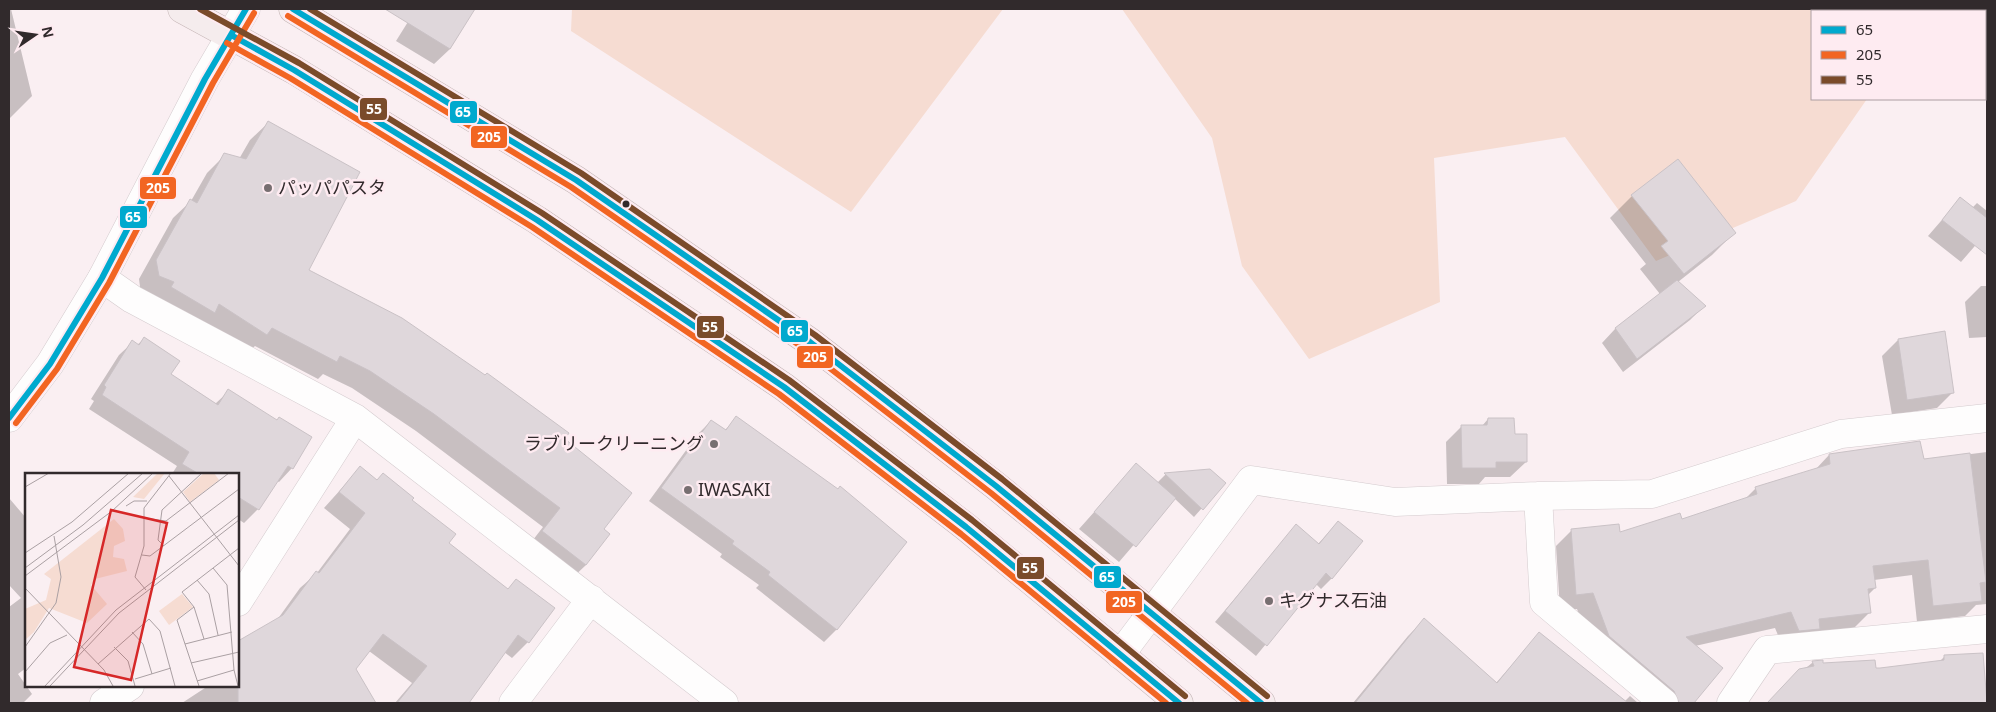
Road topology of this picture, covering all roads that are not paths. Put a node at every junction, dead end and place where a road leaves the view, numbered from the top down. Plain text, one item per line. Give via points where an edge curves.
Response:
1 (182, 9) edge
2 (246, 9) edge
3 (293, 9) edge
4 (231, 35) junction
5 (102, 278) junction
6 (9, 418) edge
7 (355, 418) junction
8 (1987, 422) edge
9 (1538, 496) junction
10 (591, 599) junction
11 (239, 600) edge
12 (1151, 612) junction
13 (1987, 629) edge
14 (1120, 655) junction
15 (128, 687) edge
16 (104, 703) edge
17 (514, 703) edge
18 (724, 703) edge
19 (1179, 703) edge
20 (1262, 703) edge
21 (1664, 703) edge
22 (1731, 703) edge

1 - 4 main road
2 - 4 street
3 - 12 main road via 576,180 810,342 996,486
4 - 5 street via 205,78
4 - 14 main road via 294,70 537,220 784,387 966,527
5 - 6 street via 50,364
5 - 7 street via 132,299
7 - 10 street
7 - 11 street
8 - 9 street via 1841,434 1652,494
9 - 12 street via 1395,502 1251,480
9 - 21 street via 1544,602
10 - 17 street
10 - 18 street
12 - 14 street
12 - 20 main road
13 - 22 street via 1767,650
14 - 19 main road
15 - 16 street

